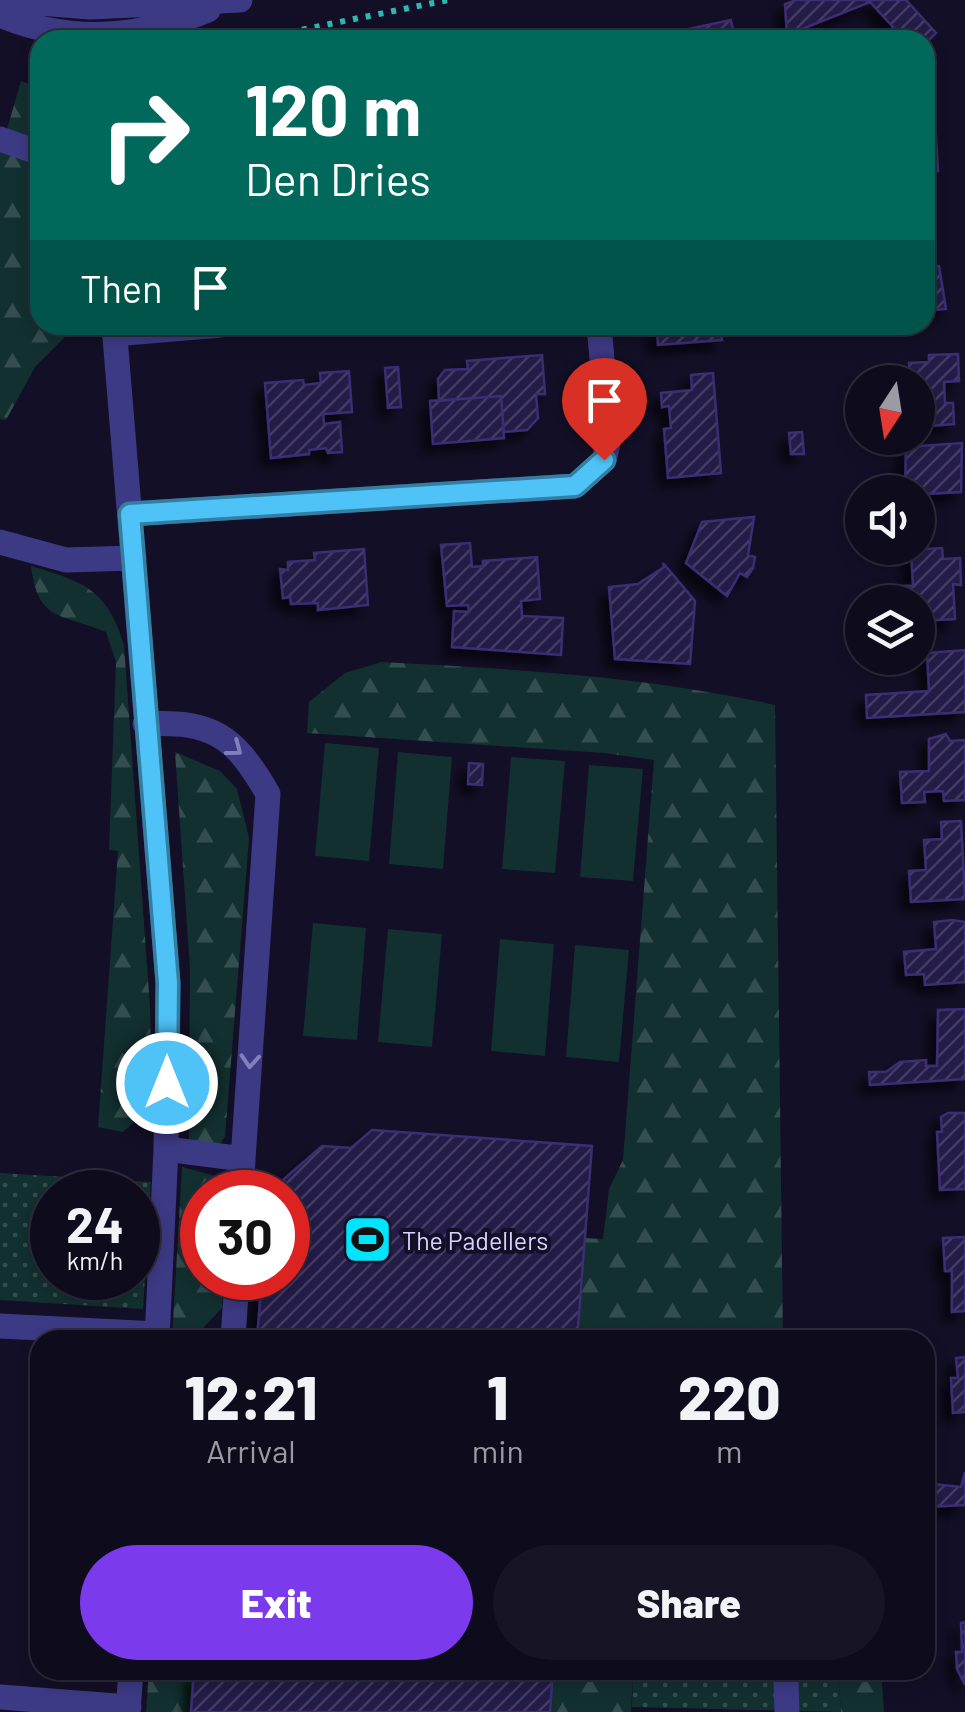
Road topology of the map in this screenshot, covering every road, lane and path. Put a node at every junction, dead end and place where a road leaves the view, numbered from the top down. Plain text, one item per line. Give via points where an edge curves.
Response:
1 (0, 0) edge
2 (448, 0) edge
3 (230, 2) edge
4 (90, 7) junction
5 (0, 16) edge
6 (37, 30) edge
7 (91, 30) edge
8 (157, 30) edge
9 (300, 30) edge
10 (0, 139) edge
11 (30, 150) edge
12 (114, 335) edge
13 (601, 335) edge
14 (130, 514) junction
15 (0, 542) edge
16 (134, 558) junction
17 (145, 724) junction
18 (166, 1149) junction
19 (243, 1158) junction
20 (242, 1170) edge
21 (235, 1300) edge
22 (0, 1326) edge
23 (57, 1330) edge
24 (157, 1330) edge
25 (233, 1330) edge
26 (131, 1680) edge
27 (786, 1683) dead end
28 (0, 1698) edge
29 (128, 1709) edge
30 (787, 1712) edge

1 - 4 street
2 - 9 path
3 - 4 street
3 - 8 street
4 - 7 street
5 - 6 street
10 - 11 street
12 - 14 street
13 - 14 street via 608,439 604,460 575,486
14 - 16 street
15 - 16 street via 66,560
16 - 17 street
17 - 18 street via 168,983
17 -> 19 street via 191,722 223,740 246,756 268,794
18 - 19 street
18 - 24 street
19 - 20 street
21 - 25 street
22 - 23 street
26 - 29 street
27 - 30 street
28 - 29 street

